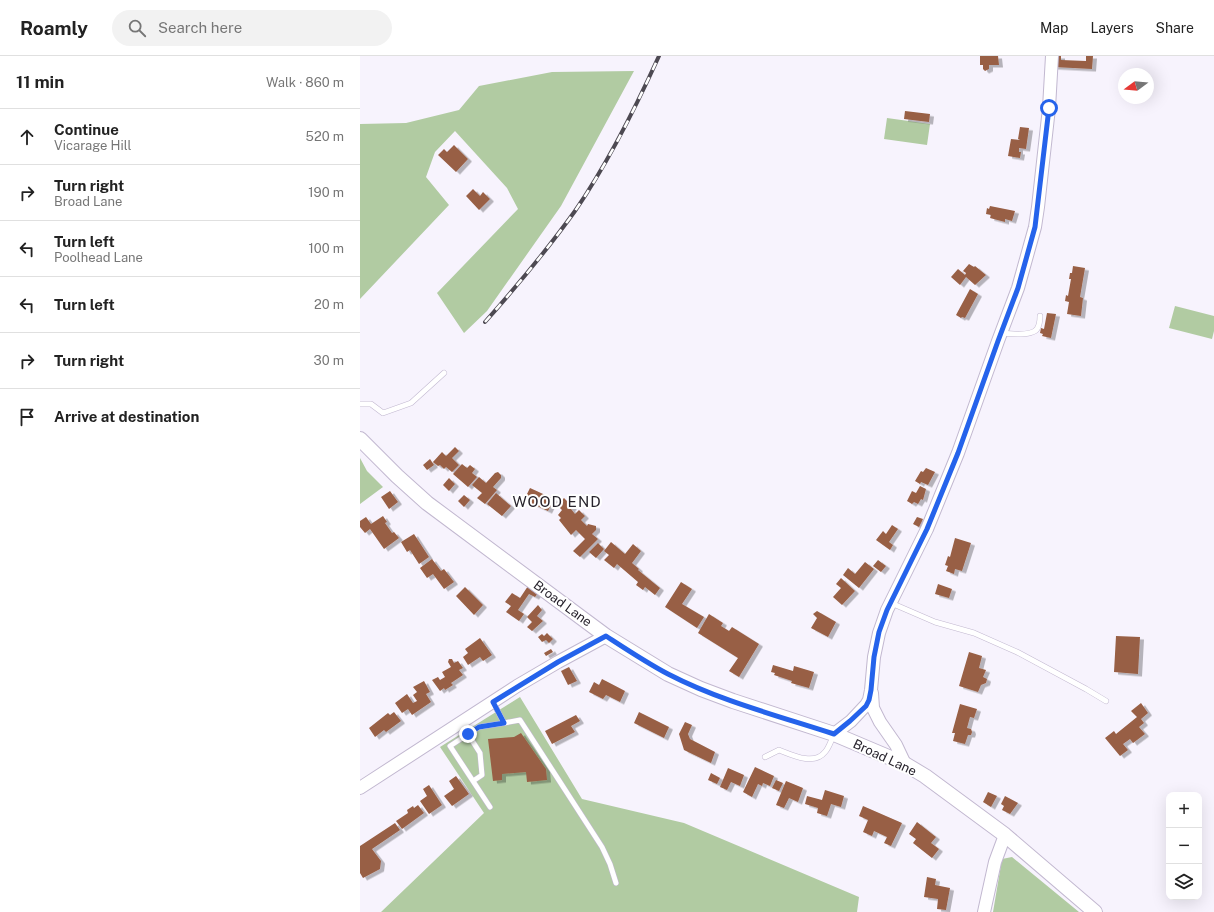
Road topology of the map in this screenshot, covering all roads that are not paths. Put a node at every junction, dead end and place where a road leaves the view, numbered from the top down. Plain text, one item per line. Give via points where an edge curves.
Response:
1 (1052, 56) edge
2 (1040, 316) dead end
3 (1000, 334) junction
4 (444, 373) dead end
5 (360, 404) edge
6 (360, 438) edge
7 (891, 603) junction
8 (606, 636) junction
9 (871, 690) junction
10 (493, 702) junction
11 (1106, 702) dead end
12 (504, 723) junction
13 (468, 734) junction
14 (834, 734) junction
15 (765, 757) dead end
16 (905, 764) junction
17 (473, 781) junction
18 (360, 788) edge
19 (490, 806) dead end
20 (1004, 835) junction
21 (616, 883) dead end
22 (984, 912) edge
23 (1095, 912) edge

1 - 3 street via 1049,108 1035,227 1018,288
2 - 3 lane via 1038,328 1033,332
3 - 7 street via 958,453 927,529
4 - 5 lane via 411,403 383,413 371,404
6 - 8 main road, Broad Lane via 427,503
7 - 9 street via 879,632
7 - 11 lane via 935,622 974,633 1017,652
8 - 10 street
8 - 14 main road, Broad Lane via 668,674 733,701
9 - 14 street via 866,706
9 - 16 street via 880,722
10 - 12 lane
10 - 18 street
12 - 13 lane via 479,727
12 - 21 lane via 520,720 602,848
13 - 17 lane via 480,753 482,775
13 - 17 lane via 450,746
14 - 15 lane via 825,753 815,759 800,758 779,750
14 - 16 main road, Broad Lane
16 - 20 main road, Broad Lane
17 - 19 lane
20 - 22 street
20 - 23 main road, Broad Lane

